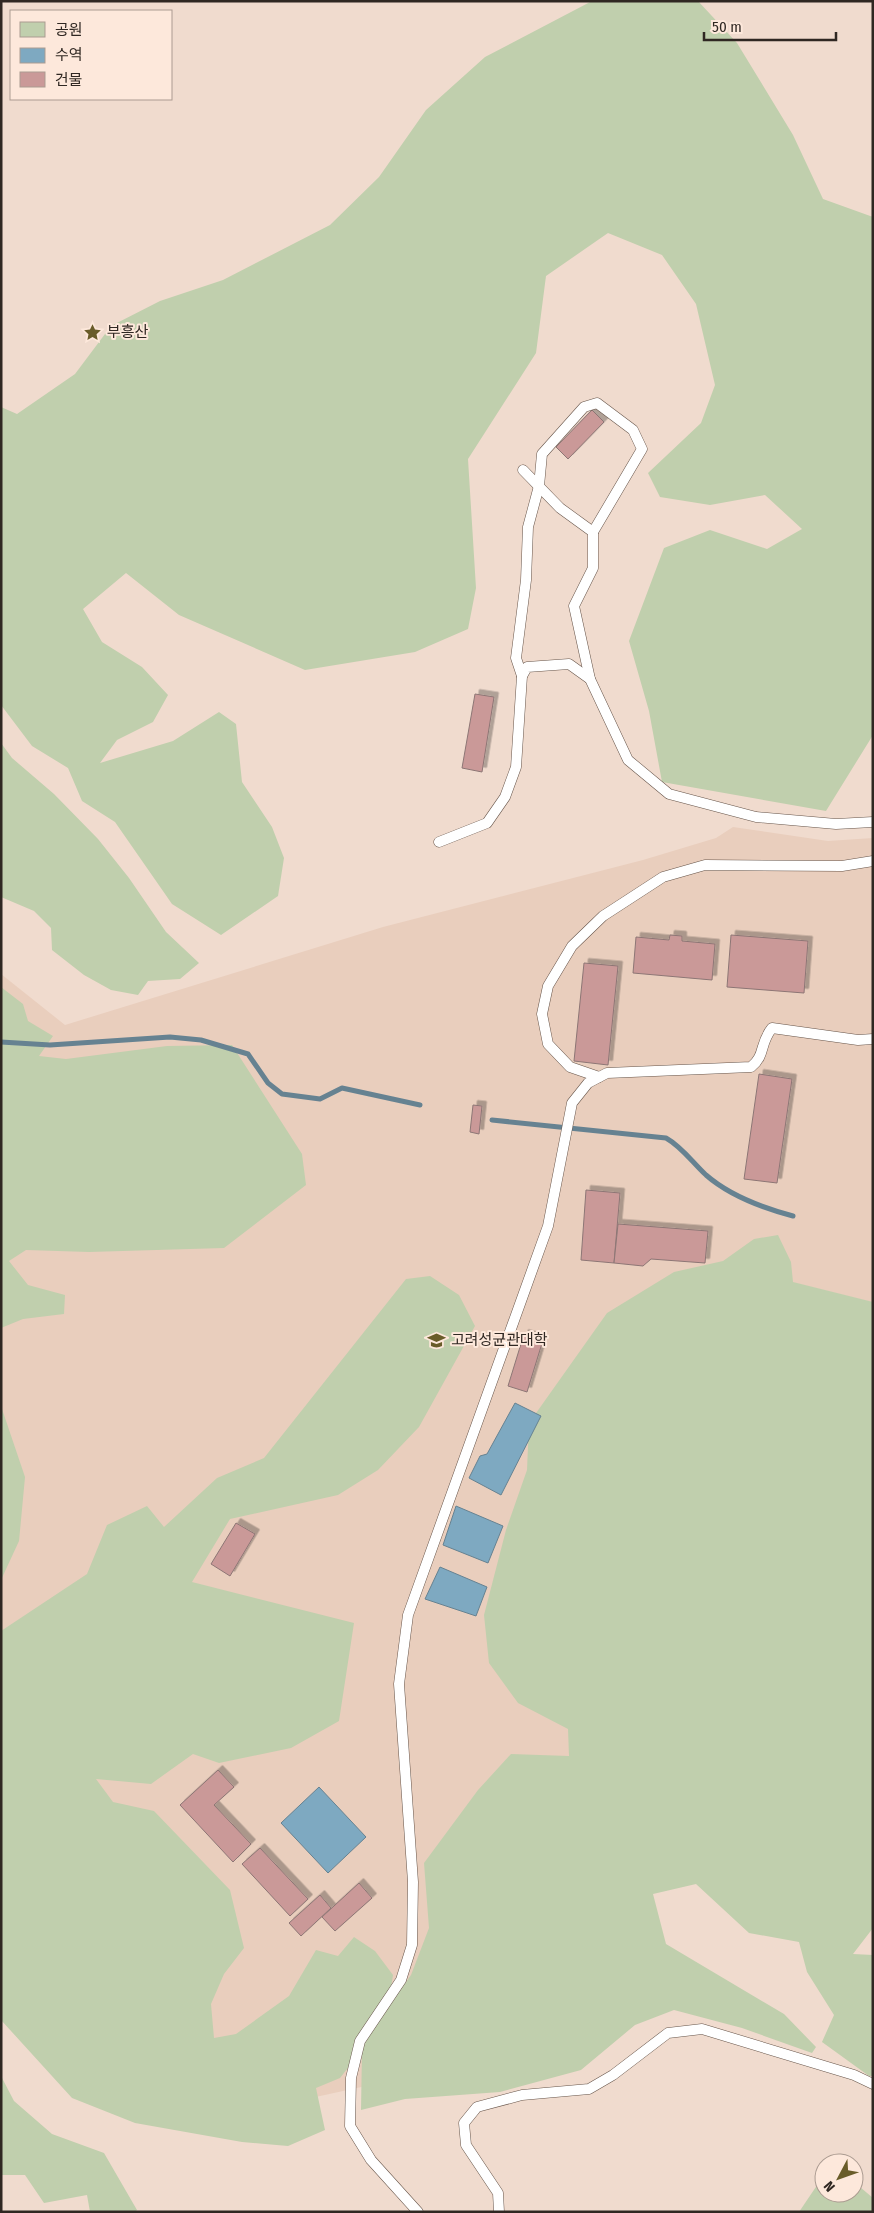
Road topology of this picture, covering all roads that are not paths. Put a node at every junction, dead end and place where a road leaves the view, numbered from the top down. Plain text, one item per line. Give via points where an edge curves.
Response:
1 (523, 470) dead end
2 (539, 486) junction
3 (593, 532) junction
4 (522, 676) junction
5 (590, 679) junction
6 (873, 822) edge
7 (439, 842) dead end
8 (873, 861) edge
9 (873, 1039) edge
10 (599, 1077) junction
11 (873, 2084) edge
12 (418, 2212) edge
13 (499, 2212) edge

1 - 2 lane
2 - 3 lane via 560,508
2 - 3 lane via 542,454 584,407 598,403 633,430 642,449
2 - 4 lane via 528,527 526,580 516,658
3 - 5 lane via 593,568 574,606
4 - 5 lane via 528,667 568,664
4 - 7 lane via 516,767 505,797 487,823
5 - 6 lane via 628,760 669,794 756,817 836,824
8 - 10 lane via 842,866 705,865 663,877 603,916 572,946 548,986 542,1014 548,1044 570,1067
9 - 10 lane via 858,1040 772,1028 765,1037 760,1060 750,1067 606,1073
10 - 12 lane via 588,1083 572,1103 548,1226 408,1615 399,1684 413,1882 412,1945 401,1980 360,2041 351,2078 350,2126 371,2160
11 - 13 lane via 846,2072 702,2029 668,2033 589,2089 522,2095 477,2107 464,2124 466,2145 498,2193

